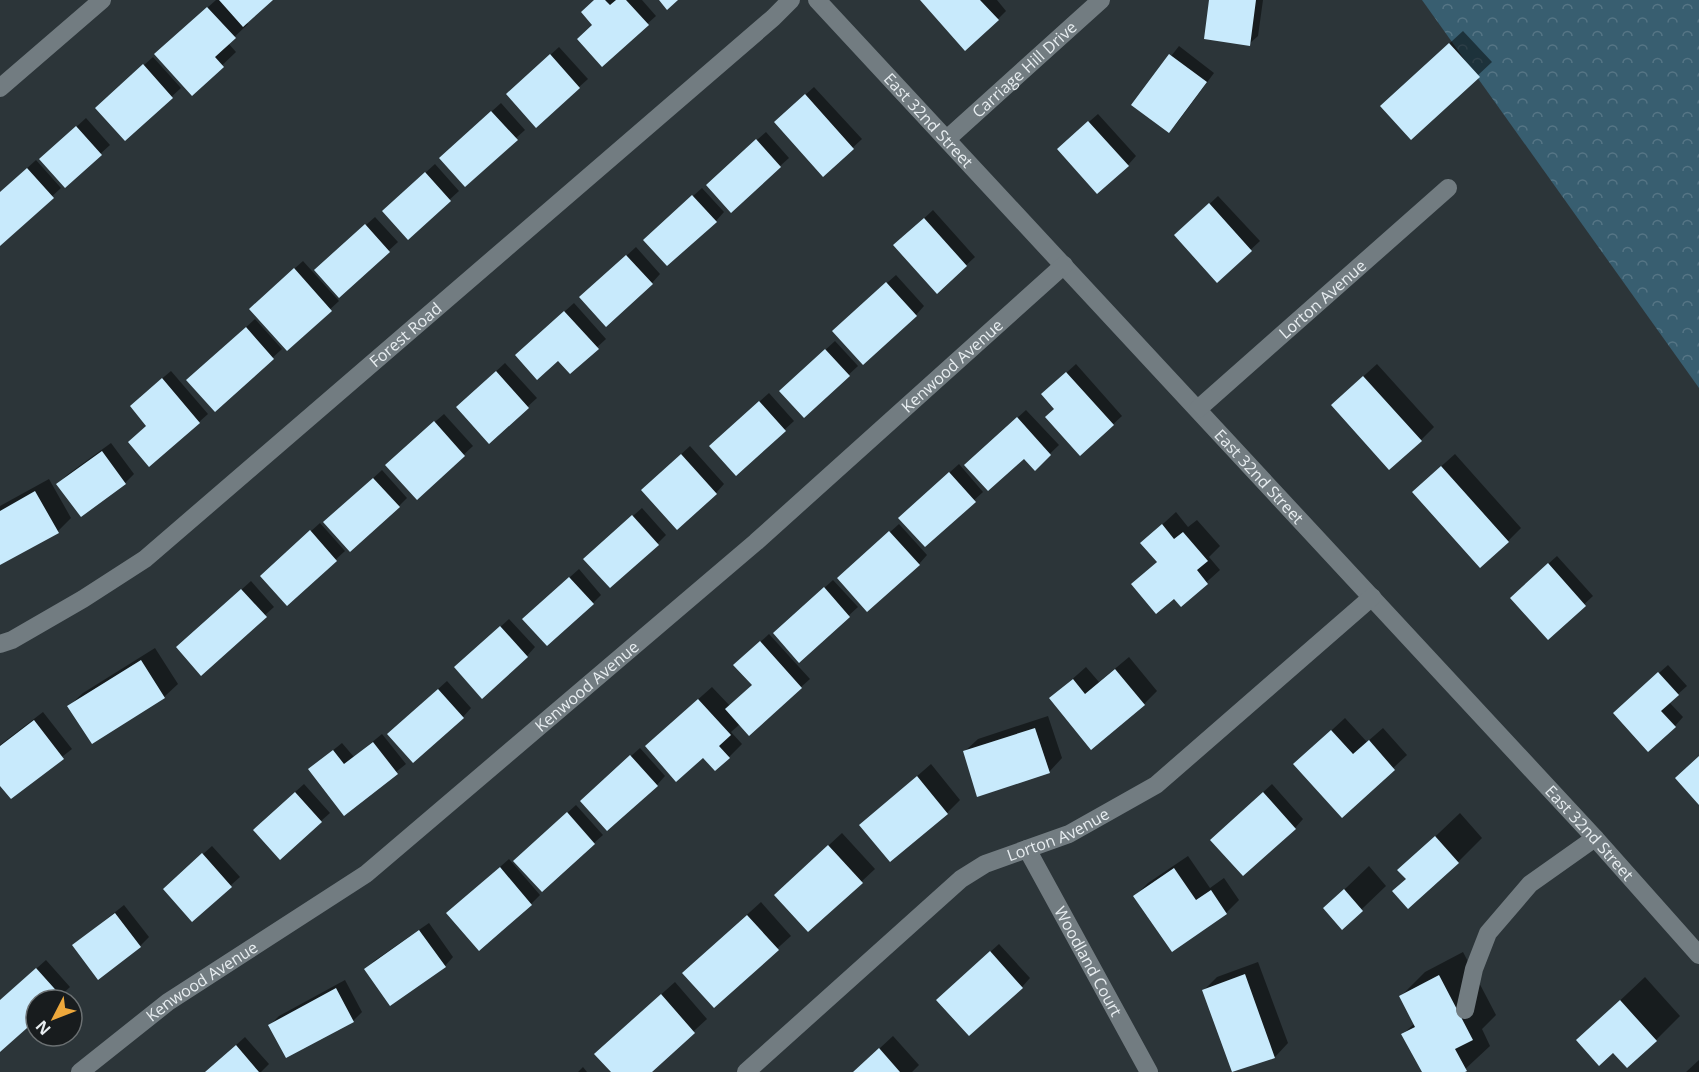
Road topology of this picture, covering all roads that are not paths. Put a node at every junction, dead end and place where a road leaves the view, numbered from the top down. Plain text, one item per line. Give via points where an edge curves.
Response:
1 (102, 0) edge
2 (791, 0) edge
3 (817, 0) edge
4 (1101, 0) edge
5 (0, 88) edge
6 (947, 139) junction
7 (1448, 188) dead end
8 (1064, 266) junction
9 (1198, 409) junction
10 (1372, 597) junction
11 (0, 644) edge
12 (1595, 838) junction
13 (1027, 849) junction
14 (1699, 955) edge
15 (1465, 1010) dead end
16 (80, 1072) edge
17 (746, 1072) edge
18 (1149, 1072) edge

1 - 5 street
2 - 11 street, Forest Road via 145,559
3 - 6 street, East 32nd Street
4 - 6 street, Carriage Hill Drive
6 - 8 street, East 32nd Street
7 - 9 street, Lorton Avenue
8 - 9 street, East 32nd Street
8 - 16 street, Kenwood Avenue via 756,542 366,874 168,1002
9 - 10 street, East 32nd Street
10 - 12 street, East 32nd Street
10 - 13 street, Lorton Avenue via 1156,785 1069,834
12 - 14 street, East 32nd Street
12 - 15 street via 1530,884 1488,933 1474,969
13 - 17 street, Lorton Avenue via 985,864 961,879
13 - 18 street, Woodland Court

